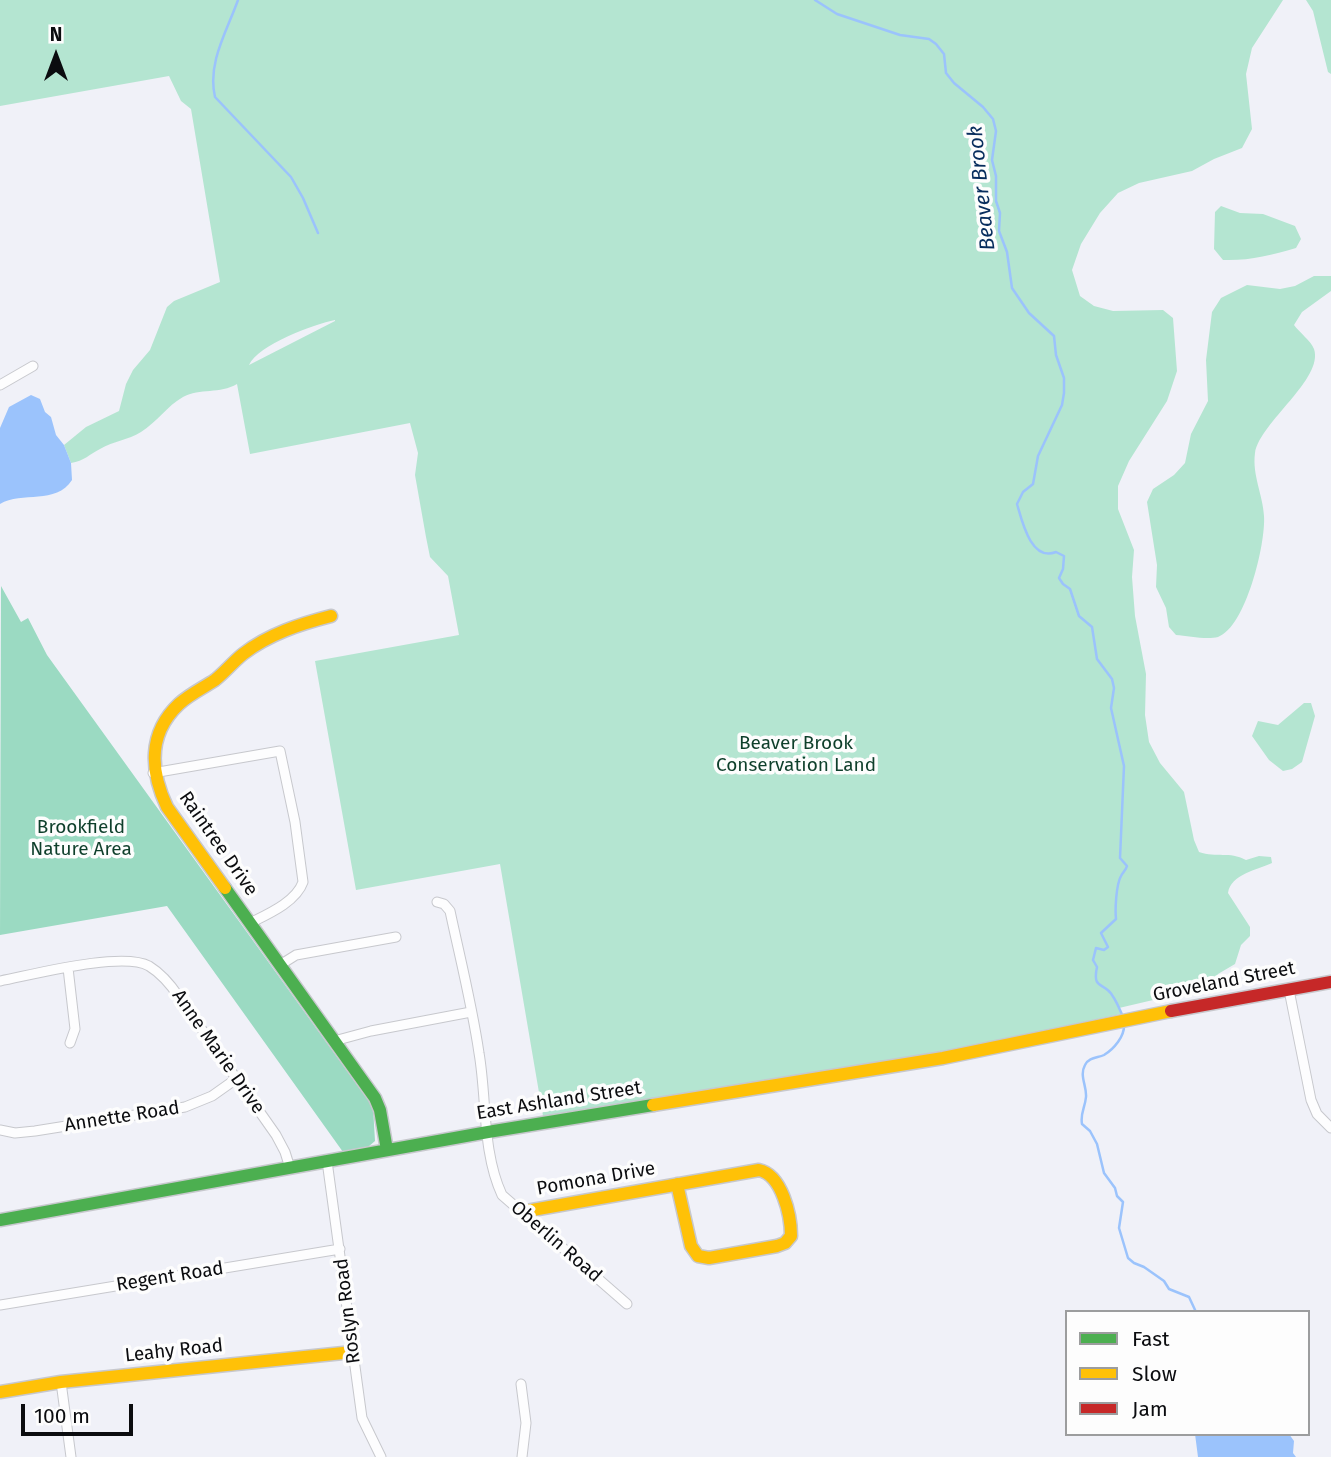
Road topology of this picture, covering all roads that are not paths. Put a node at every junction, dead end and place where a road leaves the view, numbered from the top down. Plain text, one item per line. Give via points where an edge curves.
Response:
1 (33, 366) dead end
2 (0, 385) edge
3 (331, 616) dead end
4 (153, 774) junction
5 (437, 902) dead end
6 (250, 923) junction
7 (396, 937) dead end
8 (280, 965) junction
9 (68, 968) junction
10 (0, 981) edge
11 (1331, 982) edge
12 (1289, 990) junction
13 (471, 1012) junction
14 (1124, 1021) joint
15 (334, 1041) junction
16 (70, 1043) dead end
17 (236, 1079) junction
18 (1331, 1128) edge
19 (0, 1130) edge
20 (488, 1132) junction
21 (387, 1150) junction
22 (327, 1161) junction
23 (290, 1168) junction
24 (677, 1184) junction
25 (521, 1212) junction
26 (0, 1220) edge
27 (341, 1249) junction
28 (627, 1304) dead end
29 (0, 1305) edge
30 (352, 1352) junction
31 (61, 1382) junction
32 (521, 1384) dead end
33 (0, 1392) edge
34 (71, 1457) edge
35 (381, 1457) edge
36 (522, 1457) edge

1 - 2 street
3 - 4 street, Raintree Drive via 294,626 246,652 180,703 162,725
4 - 6 street, Raintree Drive via 167,807
4 - 6 street via 280,751 303,882 287,901
5 - 13 street, Oberlin Road via 450,911
6 - 8 street, Raintree Drive
7 - 8 street via 296,955
8 - 15 street, Raintree Drive
9 - 10 street, Anne Marie Drive
9 - 16 street via 75,1030
9 - 17 street, Anne Marie Drive via 126,960 147,965 173,988
11 - 12 street, Groveland Street
12 - 14 street, Groveland Street
12 - 18 street via 1311,1100
13 - 15 street
13 - 20 street, Oberlin Road
14 - 20 street, East Ashland Street via 943,1058
15 - 21 street, Raintree Drive via 375,1098
17 - 19 street, Annette Road via 185,1107 34,1131
17 - 23 street, Anne Marie Drive via 276,1135
20 - 21 street, East Ashland Street
20 - 25 street, Oberlin Road via 502,1195
21 - 22 street, East Ashland Street
22 - 23 street, East Ashland Street
22 - 27 street, Roslyn Road
23 - 26 street, East Ashland Street
24 - 24 street, Pomona Drive via 763,1171 776,1183 791,1236 777,1246 698,1256 691,1246
24 - 25 street, Pomona Drive
25 - 28 street, Oberlin Road
27 - 29 street, Regent Road
27 - 30 street, Roslyn Road
30 - 31 street, Leahy Road
30 - 35 street, Roslyn Road via 362,1418
31 - 33 street, Leahy Road
31 - 34 street
32 - 36 street via 526,1423

